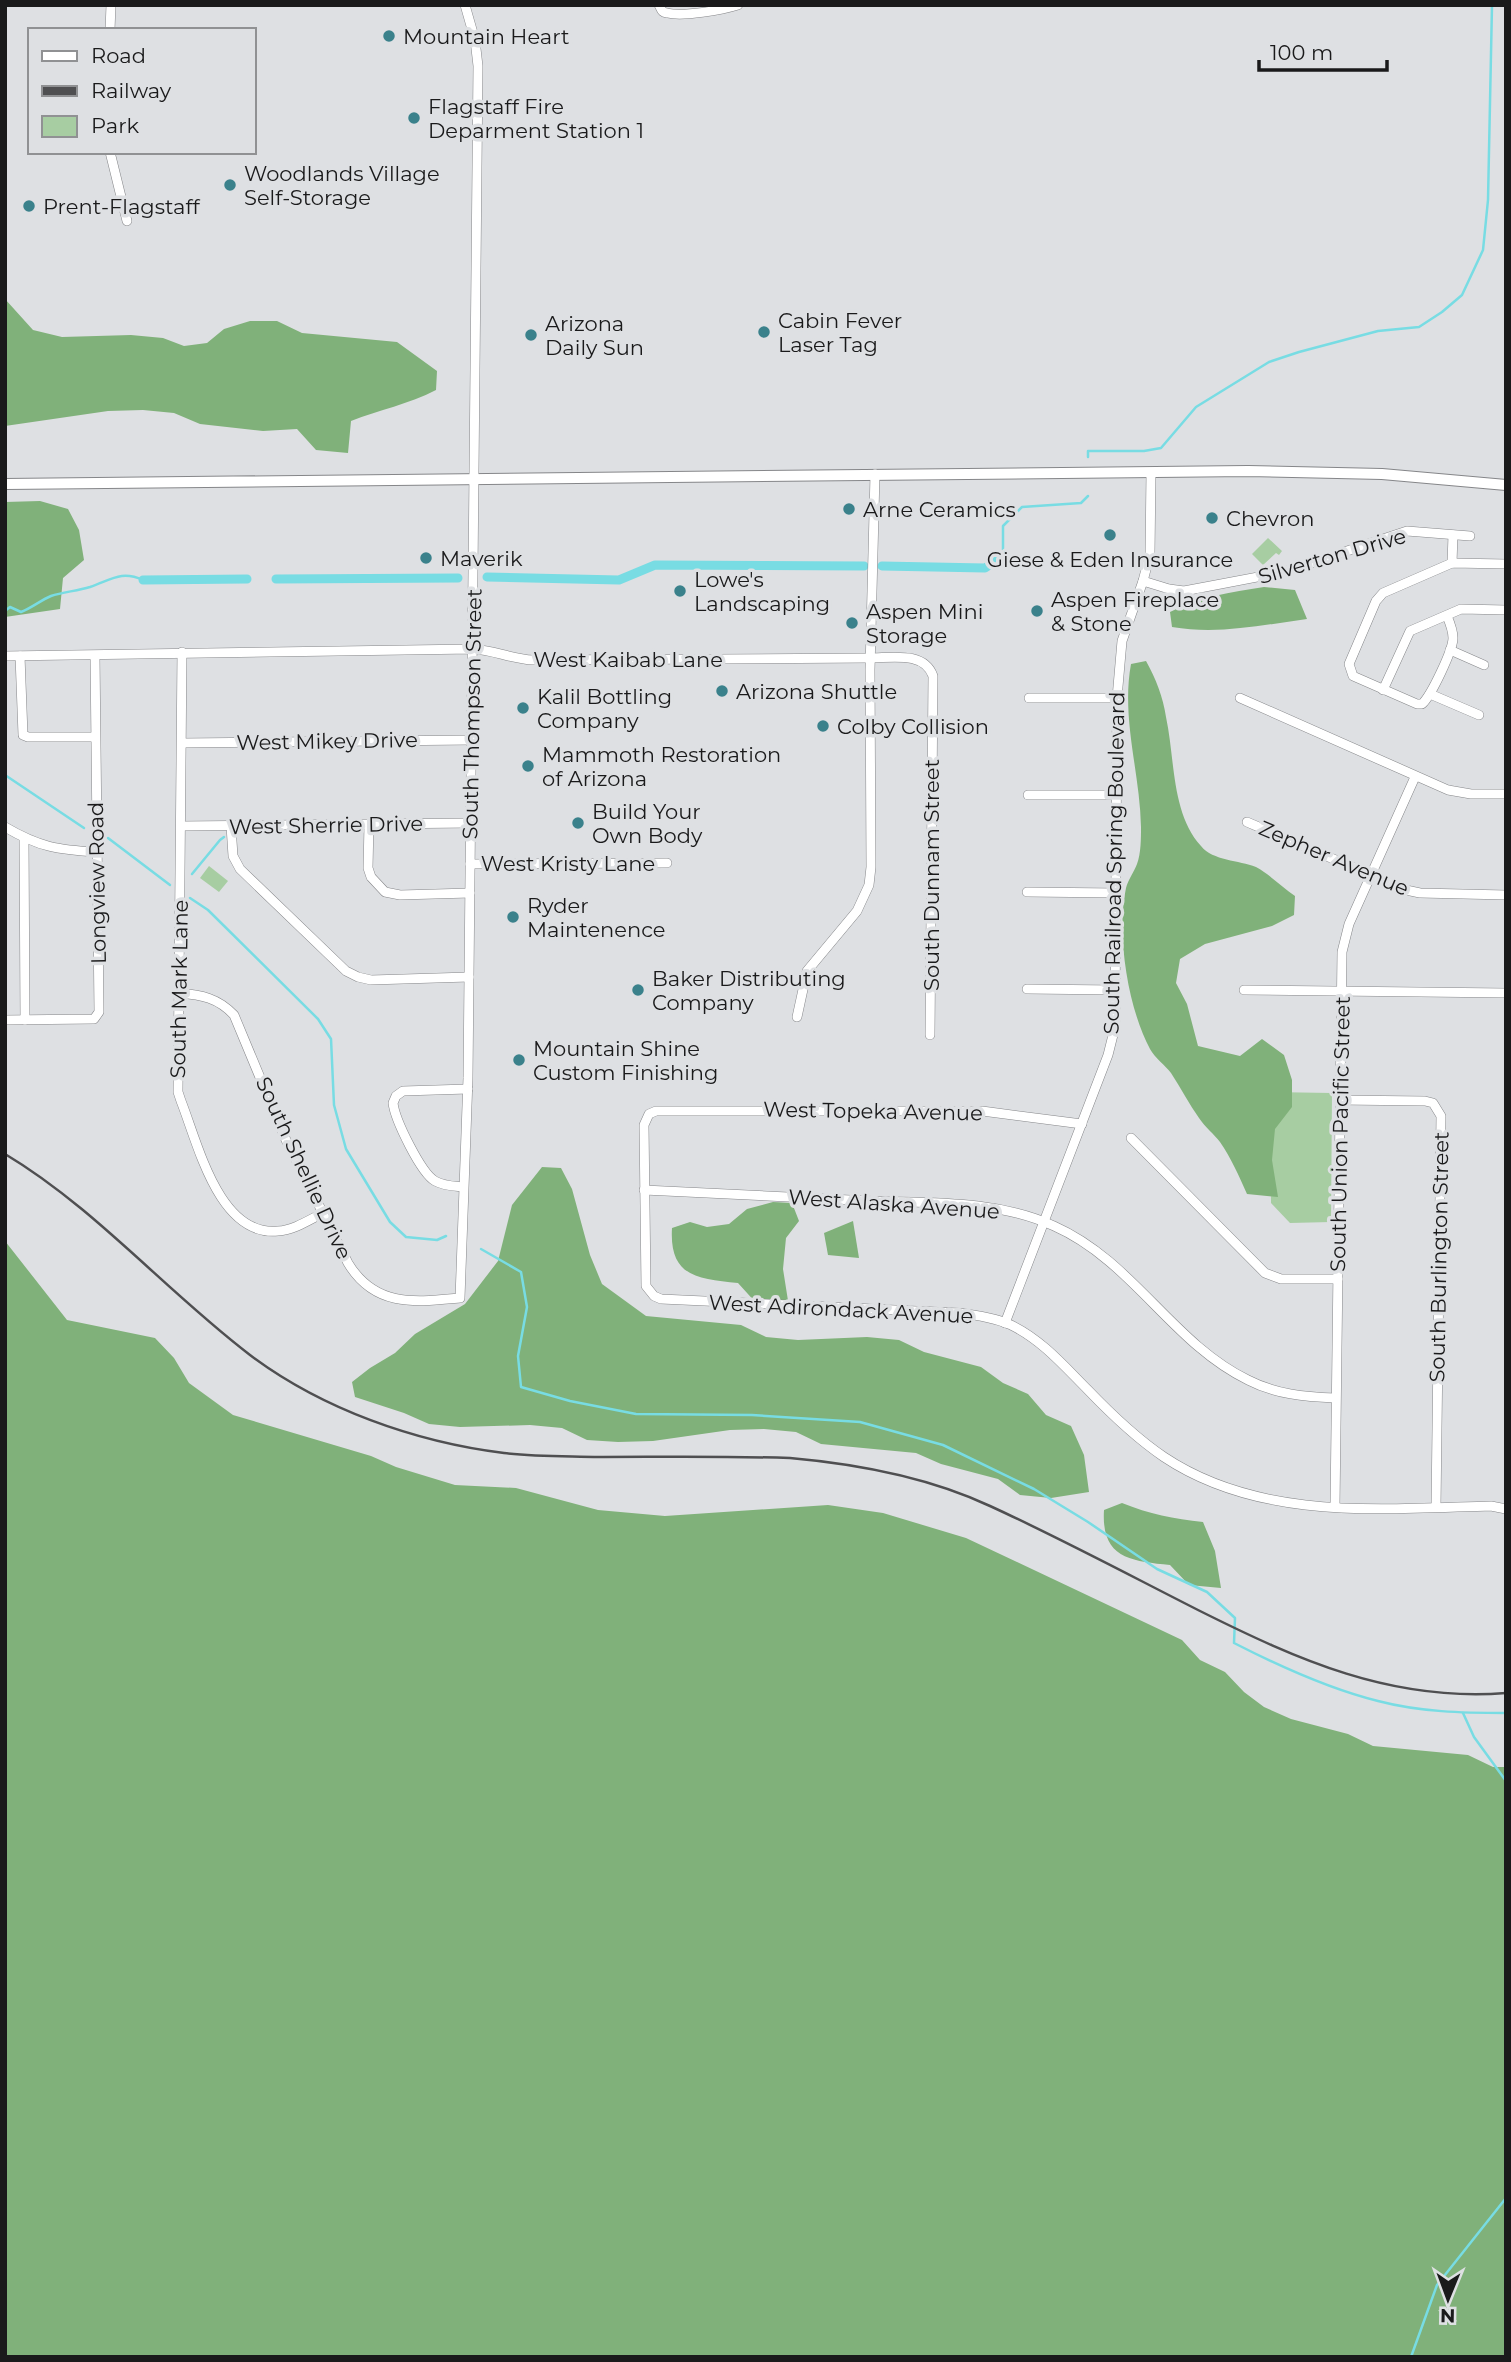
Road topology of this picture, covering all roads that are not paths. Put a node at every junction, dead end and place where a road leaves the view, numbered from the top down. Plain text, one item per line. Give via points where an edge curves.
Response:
1 (111, 5) edge
2 (464, 5) edge
3 (659, 5) edge
4 (738, 5) edge
5 (110, 28) edge
6 (110, 154) edge
7 (127, 221) dead end
8 (1151, 473) junction
9 (875, 474) junction
10 (474, 480) junction
11 (5, 484) edge
12 (1506, 485) edge
13 (1453, 535) junction
14 (1470, 536) dead end
15 (1452, 563) junction
16 (1506, 564) edge
17 (1143, 581) junction
18 (1506, 610) edge
19 (1447, 616) junction
20 (473, 649) junction
21 (1450, 650) junction
22 (182, 652) junction
23 (5, 656) edge
24 (20, 656) junction
25 (94, 656) junction
26 (870, 657) junction
27 (1484, 665) dead end
28 (1383, 690) junction
29 (1430, 694) junction
30 (1029, 698) dead end
31 (1116, 698) junction
32 (1240, 698) dead end
33 (1479, 715) dead end
34 (95, 737) junction
35 (472, 740) junction
36 (182, 743) junction
37 (1415, 777) junction
38 (1506, 794) edge
39 (1028, 795) dead end
40 (1117, 795) junction
41 (1247, 822) dead end
42 (471, 823) junction
43 (369, 824) junction
44 (181, 826) junction
45 (231, 826) junction
46 (5, 827) edge
47 (24, 838) junction
48 (97, 852) junction
49 (667, 863) dead end
50 (470, 864) junction
51 (1370, 874) junction
52 (1027, 892) dead end
53 (1116, 892) junction
54 (470, 893) junction
55 (1506, 895) edge
56 (469, 977) junction
57 (1027, 989) dead end
58 (1115, 990) junction
59 (1244, 990) dead end
60 (1341, 991) junction
61 (179, 993) junction
62 (1506, 993) edge
63 (797, 1017) dead end
64 (5, 1020) edge
65 (25, 1020) junction
66 (930, 1035) dead end
67 (468, 1089) junction
68 (1340, 1100) junction
69 (1082, 1124) junction
70 (1131, 1138) dead end
71 (463, 1186) junction
72 (644, 1190) junction
73 (323, 1213) junction
74 (1044, 1222) junction
75 (1338, 1279) junction
76 (460, 1298) joint
77 (1006, 1323) junction
78 (1335, 1398) junction
79 (1335, 1506) junction
80 (1436, 1507) junction
81 (1506, 1509) edge

1 - 5 street
2 - 10 street, South Thompson Street via 478,66
3 - 4 street via 667,13
6 - 7 street
8 - 9 main road
8 - 12 main road via 1325,471
8 - 17 street, South Railroad Spring Boulevard via 1150,554
9 - 10 main road
9 - 26 street
10 - 11 main road
10 - 20 street, South Thompson Street
13 - 14 street, Silverton Drive
13 - 15 street
13 - 17 street, Silverton Drive via 1407,531 1284,572 1184,591
15 - 16 street
15 - 28 street via 1379,597 1349,671
17 - 31 street, South Railroad Spring Boulevard via 1122,641
18 - 19 street via 1461,609
19 - 21 street via 1453,634
19 - 28 street via 1410,631
20 - 22 street, West Kaibab Lane
20 - 26 street, West Kaibab Lane via 533,660
20 - 35 street, South Thompson Street
21 - 27 street
21 - 29 street
22 - 25 street, West Kaibab Lane
22 - 36 street, South Mark Lane
23 - 24 street, West Kaibab Lane
24 - 25 street, West Kaibab Lane
24 - 34 street via 23,735
25 - 34 street, Longview Road
26 - 63 street via 869,885 857,911 807,971
26 - 66 street, South Dunnam Street via 916,659 928,665 933,676
28 - 29 street via 1417,704
29 - 33 street
30 - 31 street
31 - 40 street, South Railroad Spring Boulevard
32 - 37 street
34 - 48 street, Longview Road
35 - 36 street, West Mikey Drive
35 - 42 street, South Thompson Street
36 - 44 street, South Mark Lane
37 - 38 street via 1459,793
37 - 51 street, South Union Pacific Street
39 - 40 street
40 - 53 street, South Railroad Spring Boulevard
41 - 51 street, Zepher Avenue
42 - 43 street, West Sherrie Drive
42 - 50 street, South Thompson Street
43 - 45 street, West Sherrie Drive
43 - 54 street via 368,868 384,892
44 - 45 street, West Sherrie Drive
44 - 61 street, South Mark Lane
45 - 56 street via 233,856 240,869 346,971 371,979
46 - 47 street
47 - 48 street via 62,850
47 - 65 street
48 - 65 street, Longview Road via 99,1012 94,1019
49 - 50 street, West Kristy Lane
50 - 54 street, South Thompson Street
51 - 55 street, Zepher Avenue via 1420,893
51 - 60 street, South Union Pacific Street via 1345,936
52 - 53 street
53 - 58 street, South Railroad Spring Boulevard
54 - 56 street, South Thompson Street
56 - 67 street, South Thompson Street
57 - 58 street
58 - 69 street, South Railroad Spring Boulevard via 1112,1043
59 - 60 street
60 - 62 street
60 - 68 street, South Union Pacific Street
61 - 73 street, South Shellie Drive via 208,996 234,1015 286,1140
61 - 73 street, South Mark Lane via 178,1092 228,1209 246,1225 267,1231 293,1227
64 - 65 street, Longview Road
67 - 71 street, South Thompson Street
67 - 71 street via 403,1091 393,1103 426,1174 442,1185
68 - 75 street, South Union Pacific Street
68 - 80 street, South Burlington Street via 1426,1101 1433,1103 1441,1116
69 - 72 street, West Topeka Avenue via 982,1111 663,1110 649,1114 644,1125
69 - 74 street, South Railroad Spring Boulevard
70 - 75 street via 1265,1273 1281,1279
71 - 76 street, South Thompson Street
72 - 74 street, West Alaska Avenue via 971,1205
72 - 77 street, West Adirondack Avenue via 645,1283 661,1299 959,1313
73 - 76 street, South Shellie Drive via 352,1270 375,1291 411,1302
74 - 77 street, South Railroad Spring Boulevard
74 - 78 street, West Alaska Avenue via 1102,1253 1203,1351 1232,1372 1278,1391
75 - 78 street, South Union Pacific Street
77 - 79 street, West Adirondack Avenue via 1035,1339 1134,1435 1196,1475 1270,1500
78 - 79 street, South Union Pacific Street
79 - 80 street, West Adirondack Avenue
80 - 81 street, West Adirondack Avenue

